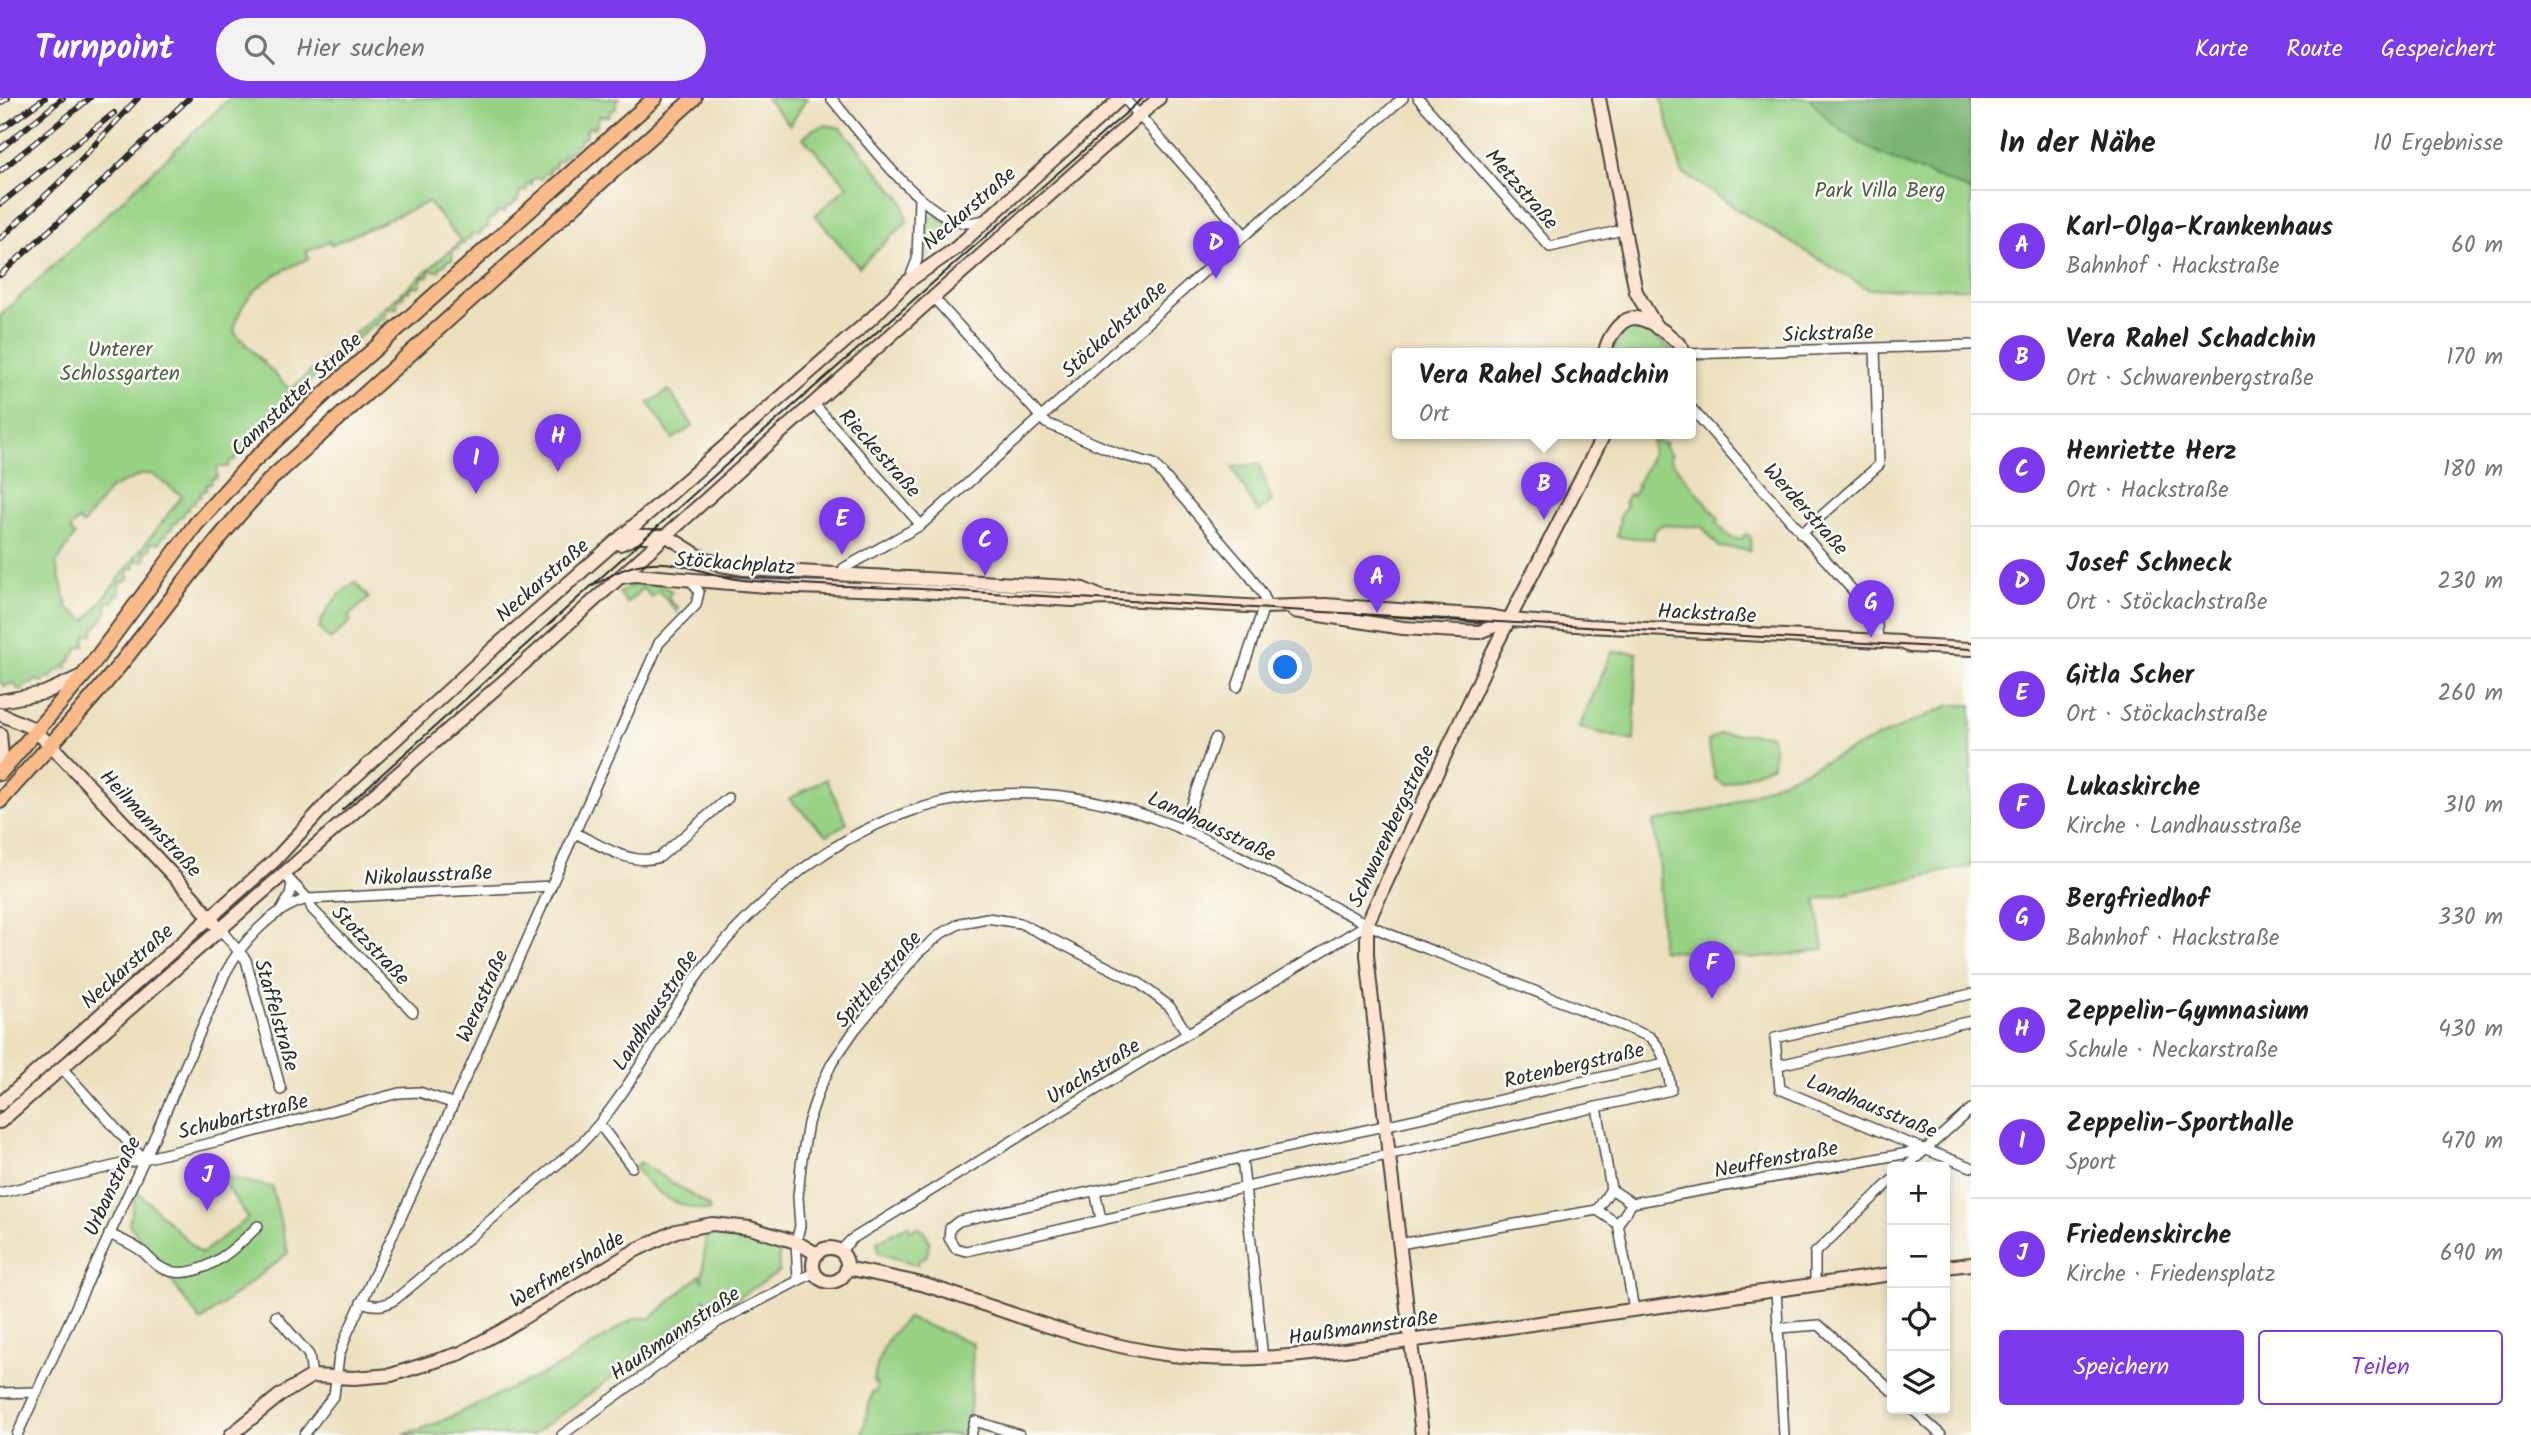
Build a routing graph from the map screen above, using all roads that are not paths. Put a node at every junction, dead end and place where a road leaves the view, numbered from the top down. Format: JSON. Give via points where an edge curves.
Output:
{"nodes":[{"id":1,"x":655,"y":98,"type":"edge"},
{"id":2,"x":694,"y":98,"type":"edge"},
{"id":3,"x":831,"y":98,"type":"edge"},
{"id":4,"x":1122,"y":98,"type":"edge"},
{"id":5,"x":1158,"y":98,"type":"edge"},
{"id":6,"x":1403,"y":98,"type":"edge"},
{"id":7,"x":1418,"y":98,"type":"edge"},
{"id":8,"x":1599,"y":98,"type":"edge"},
{"id":9,"x":1139,"y":114,"type":"junction"},
{"id":10,"x":919,"y":199,"type":"junction"},
{"id":11,"x":988,"y":219,"type":"junction"},
{"id":12,"x":1622,"y":230,"type":"junction"},
{"id":13,"x":1245,"y":235,"type":"junction"},
{"id":14,"x":907,"y":282,"type":"junction"},
{"id":15,"x":1637,"y":296,"type":"junction"},
{"id":16,"x":933,"y":297,"type":"junction"},
{"id":17,"x":1628,"y":319,"type":"junction"},
{"id":18,"x":1657,"y":328,"type":"junction"},
{"id":19,"x":1971,"y":345,"type":"edge"},
{"id":20,"x":1607,"y":348,"type":"edge"},
{"id":21,"x":1682,"y":348,"type":"edge"},
{"id":22,"x":1875,"y":349,"type":"junction"},
{"id":23,"x":1696,"y":354,"type":"edge"},
{"id":24,"x":813,"y":404,"type":"junction"},
{"id":25,"x":1696,"y":414,"type":"edge"},
{"id":26,"x":1041,"y":419,"type":"junction"},
{"id":27,"x":1601,"y":439,"type":"edge"},
{"id":28,"x":921,"y":526,"type":"junction"},
{"id":29,"x":1801,"y":534,"type":"junction"},
{"id":30,"x":667,"y":536,"type":"junction"},
{"id":31,"x":610,"y":548,"type":"junction"},
{"id":32,"x":841,"y":574,"type":"junction"},
{"id":33,"x":620,"y":577,"type":"junction"},
{"id":34,"x":691,"y":580,"type":"junction"},
{"id":35,"x":848,"y":589,"type":"junction"},
{"id":36,"x":1104,"y":598,"type":"junction"},
{"id":37,"x":1264,"y":605,"type":"junction"},
{"id":38,"x":1510,"y":620,"type":"junction"},
{"id":39,"x":1878,"y":641,"type":"junction"},
{"id":40,"x":1901,"y":642,"type":"junction"},
{"id":41,"x":1971,"y":642,"type":"edge"},
{"id":42,"x":1971,"y":649,"type":"edge"},
{"id":43,"x":84,"y":675,"type":"junction"},
{"id":44,"x":1237,"y":687,"type":"dead end"},
{"id":45,"x":0,"y":701,"type":"edge"},
{"id":46,"x":0,"y":714,"type":"edge"},
{"id":47,"x":36,"y":732,"type":"junction"},
{"id":48,"x":0,"y":734,"type":"edge"},
{"id":49,"x":1216,"y":739,"type":"dead end"},
{"id":50,"x":51,"y":745,"type":"junction"},
{"id":51,"x":0,"y":766,"type":"edge"},
{"id":52,"x":0,"y":773,"type":"edge"},
{"id":53,"x":728,"y":799,"type":"dead end"},
{"id":54,"x":330,"y":800,"type":"junction"},
{"id":55,"x":0,"y":801,"type":"edge"},
{"id":56,"x":346,"y":819,"type":"junction"},
{"id":57,"x":306,"y":825,"type":"junction"},
{"id":58,"x":1184,"y":830,"type":"junction"},
{"id":59,"x":575,"y":833,"type":"junction"},
{"id":60,"x":319,"y":843,"type":"junction"},
{"id":61,"x":288,"y":879,"type":"junction"},
{"id":62,"x":551,"y":886,"type":"junction"},
{"id":63,"x":308,"y":900,"type":"junction"},
{"id":64,"x":281,"y":910,"type":"junction"},
{"id":65,"x":209,"y":917,"type":"junction"},
{"id":66,"x":1367,"y":924,"type":"junction"},
{"id":67,"x":220,"y":929,"type":"junction"},
{"id":68,"x":238,"y":951,"type":"junction"},
{"id":69,"x":1971,"y":994,"type":"edge"},
{"id":70,"x":413,"y":1013,"type":"dead end"},
{"id":71,"x":1971,"y":1021,"type":"edge"},
{"id":72,"x":1187,"y":1033,"type":"junction"},
{"id":73,"x":1665,"y":1062,"type":"junction"},
{"id":74,"x":1779,"y":1065,"type":"junction"},
{"id":75,"x":61,"y":1067,"type":"junction"},
{"id":76,"x":281,"y":1090,"type":"dead end"},
{"id":77,"x":452,"y":1103,"type":"junction"},
{"id":78,"x":0,"y":1104,"type":"edge"},
{"id":79,"x":1597,"y":1107,"type":"junction"},
{"id":80,"x":1971,"y":1109,"type":"edge"},
{"id":81,"x":0,"y":1122,"type":"edge"},
{"id":82,"x":600,"y":1125,"type":"junction"},
{"id":83,"x":1386,"y":1126,"type":"junction"},
{"id":84,"x":1927,"y":1150,"type":"junction"},
{"id":85,"x":1389,"y":1154,"type":"junction"},
{"id":86,"x":1242,"y":1157,"type":"junction"},
{"id":87,"x":143,"y":1159,"type":"junction"},
{"id":88,"x":1912,"y":1162,"type":"edge"},
{"id":89,"x":632,"y":1167,"type":"dead end"},
{"id":90,"x":1971,"y":1167,"type":"edge"},
{"id":91,"x":1887,"y":1185,"type":"edge"},
{"id":92,"x":1246,"y":1186,"type":"junction"},
{"id":93,"x":1611,"y":1189,"type":"junction"},
{"id":94,"x":1095,"y":1191,"type":"junction"},
{"id":95,"x":0,"y":1193,"type":"edge"},
{"id":96,"x":1632,"y":1203,"type":"junction"},
{"id":97,"x":1597,"y":1210,"type":"junction"},
{"id":98,"x":1101,"y":1219,"type":"junction"},
{"id":99,"x":1618,"y":1224,"type":"junction"},
{"id":100,"x":258,"y":1226,"type":"dead end"},
{"id":101,"x":109,"y":1234,"type":"junction"},
{"id":102,"x":796,"y":1242,"type":"junction"},
{"id":103,"x":1399,"y":1244,"type":"junction"},
{"id":104,"x":840,"y":1251,"type":"junction"},
{"id":105,"x":817,"y":1254,"type":"junction"},
{"id":106,"x":1971,"y":1264,"type":"edge"},
{"id":107,"x":1950,"y":1266,"type":"edge"},
{"id":108,"x":847,"y":1268,"type":"junction"},
{"id":109,"x":815,"y":1272,"type":"junction"},
{"id":110,"x":1887,"y":1275,"type":"edge"},
{"id":111,"x":798,"y":1279,"type":"junction"},
{"id":112,"x":1815,"y":1284,"type":"junction"},
{"id":113,"x":1776,"y":1290,"type":"junction"},
{"id":114,"x":361,"y":1302,"type":"junction"},
{"id":115,"x":1634,"y":1309,"type":"junction"},
{"id":116,"x":276,"y":1316,"type":"dead end"},
{"id":117,"x":1779,"y":1328,"type":"junction"},
{"id":118,"x":1411,"y":1340,"type":"junction"},
{"id":119,"x":1263,"y":1359,"type":"junction"},
{"id":120,"x":312,"y":1376,"type":"junction"},
{"id":121,"x":337,"y":1377,"type":"junction"},
{"id":122,"x":1887,"y":1386,"type":"edge"},
{"id":123,"x":37,"y":1392,"type":"junction"},
{"id":124,"x":0,"y":1394,"type":"edge"},
{"id":125,"x":1918,"y":1414,"type":"edge"},
{"id":126,"x":18,"y":1435,"type":"edge"},
{"id":127,"x":231,"y":1435,"type":"edge"},
{"id":128,"x":304,"y":1435,"type":"edge"},
{"id":129,"x":562,"y":1435,"type":"edge"},
{"id":130,"x":971,"y":1435,"type":"edge"},
{"id":131,"x":1020,"y":1435,"type":"edge"},
{"id":132,"x":1422,"y":1435,"type":"edge"},
{"id":133,"x":1784,"y":1435,"type":"edge"},
{"id":134,"x":1941,"y":1435,"type":"edge"}],
"edges":[{"from":1,"to":43,"type":"main road","name":"Cannstatter Straße","via":[[251,463],[172,554]]},
{"from":2,"to":50,"type":"main road","via":[[279,471],[232,521],[109,679]]},
{"from":3,"to":10,"type":"street"},
{"from":4,"to":9,"type":"street"},
{"from":4,"to":11,"type":"street","name":"Neckarstraße"},
{"from":5,"to":9,"type":"street","name":"Neckarstraße"},
{"from":6,"to":13,"type":"street","name":"Stöckachstraße"},
{"from":7,"to":12,"type":"street","name":"Metzstraße","via":[[1550,247]]},
{"from":8,"to":12,"type":"street"},
{"from":9,"to":13,"type":"street"},
{"from":9,"to":16,"type":"street","name":"Neckarstraße"},
{"from":10,"to":11,"type":"street","via":[[951,219],[966,223]]},
{"from":10,"to":14,"type":"street","via":[[918,260]]},
{"from":11,"to":14,"type":"street","name":"Neckarstraße"},
{"from":12,"to":15,"type":"street"},
{"from":13,"to":26,"type":"street","name":"Stöckachstraße"},
{"from":14,"to":31,"type":"street","name":"Neckarstraße"},
{"from":15,"to":17,"type":"street"},
{"from":15,"to":18,"type":"street"},
{"from":16,"to":24,"type":"street","name":"Neckarstraße"},
{"from":16,"to":26,"type":"street"},
{"from":17,"to":18,"type":"street","via":[[1638,318]]},
{"from":17,"to":20,"type":"street"},
{"from":18,"to":21,"type":"street"},
{"from":19,"to":22,"type":"street","name":"Sickstraße"},
{"from":22,"to":23,"type":"street","name":"Sickstraße"},
{"from":22,"to":29,"type":"street","via":[[1879,465]]},
{"from":24,"to":28,"type":"street","name":"Rieckestraße"},
{"from":24,"to":30,"type":"street","name":"Neckarstraße"},
{"from":25,"to":29,"type":"street","name":"Werderstraße"},
{"from":26,"to":28,"type":"street","name":"Stöckachstraße"},
{"from":26,"to":37,"type":"street","via":[[1051,427],[1154,464],[1250,576],[1264,596]]},
{"from":27,"to":38,"type":"street","name":"Schwarenbergstraße"},
{"from":28,"to":32,"type":"street","name":"Stöckachstraße","via":[[844,568]]},
{"from":29,"to":39,"type":"street","name":"Werderstraße","via":[[1871,611]]},
{"from":30,"to":31,"type":"street","via":[[638,536]]},
{"from":30,"to":32,"type":"street","name":"Hackstraße","via":[[721,565]]},
{"from":30,"to":33,"type":"street","name":"Neckarstraße"},
{"from":31,"to":54,"type":"street","name":"Neckarstraße"},
{"from":32,"to":35,"type":"street"},
{"from":32,"to":36,"type":"street","name":"Hackstraße","via":[[1069,587]]},
{"from":33,"to":34,"type":"street","name":"Stöckachplatz"},
{"from":33,"to":56,"type":"street","name":"Neckarstraße"},
{"from":34,"to":35,"type":"street","name":"Stöckachplatz"},
{"from":34,"to":59,"type":"street","name":"Werastraße","via":[[699,592],[696,605],[662,639]]},
{"from":35,"to":36,"type":"street","name":"Hackstraße"},
{"from":36,"to":37,"type":"street","name":"Hackstraße"},
{"from":37,"to":38,"type":"street","name":"Hackstraße","via":[[1325,605]]},
{"from":37,"to":44,"type":"street"},
{"from":38,"to":39,"type":"street","name":"Hackstraße"},
{"from":38,"to":66,"type":"street","name":"Schwarenbergstraße"},
{"from":39,"to":40,"type":"street","name":"Hackstraße"},
{"from":40,"to":41,"type":"street","name":"Hackstraße"},
{"from":40,"to":42,"type":"street","name":"Hackstraße"},
{"from":43,"to":45,"type":"street","via":[[44,693]]},
{"from":43,"to":47,"type":"main road","name":"Cannstatter Straße"},
{"from":46,"to":47,"type":"street"},
{"from":47,"to":50,"type":"street","name":"Heilmannstraße"},
{"from":47,"to":52,"type":"main road","name":"Cannstatter Straße"},
{"from":48,"to":51,"type":"street"},
{"from":49,"to":58,"type":"street"},
{"from":50,"to":55,"type":"main road"},
{"from":50,"to":65,"type":"street","name":"Heilmannstraße"},
{"from":53,"to":59,"type":"street","via":[[652,859],[632,859]]},
{"from":54,"to":56,"type":"street","via":[[329,817]]},
{"from":54,"to":57,"type":"street","name":"Neckarstraße"},
{"from":56,"to":60,"type":"street","name":"Neckarstraße"},
{"from":57,"to":60,"type":"street","via":[[320,826]]},
{"from":57,"to":65,"type":"street","name":"Neckarstraße","via":[[275,860]]},
{"from":58,"to":66,"type":"street","name":"Landhausstraße"},
{"from":58,"to":82,"type":"street","name":"Landhausstraße","via":[[1096,801],[1003,792],[925,806],[856,833],[785,884],[714,955]]},
{"from":59,"to":62,"type":"street","name":"Werastraße"},
{"from":60,"to":61,"type":"street","name":"Neckarstraße"},
{"from":61,"to":63,"type":"street"},
{"from":61,"to":64,"type":"street","name":"Neckarstraße","via":[[290,895]]},
{"from":61,"to":67,"type":"street","name":"Neckarstraße"},
{"from":62,"to":63,"type":"street","name":"Nikolausstraße"},
{"from":62,"to":77,"type":"street","name":"Werastraße"},
{"from":63,"to":64,"type":"street","name":"Neckarstraße"},
{"from":63,"to":70,"type":"street","name":"Stotzstraße"},
{"from":64,"to":68,"type":"street","name":"Neckarstraße"},
{"from":65,"to":67,"type":"street","name":"Heilmannstraße"},
{"from":65,"to":78,"type":"street","name":"Neckarstraße"},
{"from":66,"to":72,"type":"street","name":"Urachstraße"},
{"from":66,"to":73,"type":"street","name":"Landhausstraße","via":[[1650,1037]]},
{"from":66,"to":83,"type":"street","name":"Schwarenbergstraße"},
{"from":67,"to":68,"type":"street"},
{"from":67,"to":75,"type":"street","name":"Neckarstraße"},
{"from":68,"to":76,"type":"street","name":"Staffelstraße","via":[[251,974]]},
{"from":68,"to":87,"type":"street","name":"Urbanstraße"},
{"from":69,"to":74,"type":"street","via":[[1775,1038]]},
{"from":71,"to":74,"type":"street"},
{"from":72,"to":102,"type":"street","name":"Spittlerstraße","via":[[1170,1007],[1147,988],[1034,928],[995,917],[952,927],[918,953],[854,1031],[826,1075],[805,1137]]},
{"from":72,"to":104,"type":"street","name":"Urachstraße","via":[[852,1239]]},
{"from":73,"to":79,"type":"street","name":"Rotenbergstraße","via":[[1671,1090]]},
{"from":73,"to":83,"type":"street","name":"Rotenbergstraße"},
{"from":74,"to":84,"type":"street","name":"Landhausstraße","via":[[1780,1089]]},
{"from":75,"to":81,"type":"street","name":"Neckarstraße"},
{"from":75,"to":87,"type":"street"},
{"from":77,"to":87,"type":"street","name":"Schubartstraße","via":[[419,1092],[399,1093]]},
{"from":77,"to":114,"type":"street","name":"Werastraße"},
{"from":79,"to":85,"type":"street","name":"Rotenbergstraße"},
{"from":79,"to":93,"type":"street"},
{"from":80,"to":84,"type":"street"},
{"from":82,"to":89,"type":"street"},
{"from":82,"to":114,"type":"street","name":"Landhausstraße","via":[[397,1298],[374,1307]]},
{"from":83,"to":85,"type":"street","name":"Schwarenbergstraße"},
{"from":83,"to":86,"type":"street","name":"Rotenbergstraße"},
{"from":84,"to":88,"type":"street"},
{"from":84,"to":90,"type":"street","name":"Landhausstraße"},
{"from":84,"to":96,"type":"street","name":"Neuffenstraße"},
{"from":85,"to":92,"type":"street","name":"Rotenbergstraße"},
{"from":85,"to":103,"type":"street","name":"Schwarenbergstraße"},
{"from":86,"to":92,"type":"street"},
{"from":86,"to":94,"type":"street","name":"Rotenbergstraße"},
{"from":87,"to":95,"type":"street","name":"Schubartstraße"},
{"from":87,"to":101,"type":"street","name":"Urbanstraße"},
{"from":91,"to":112,"type":"street","via":[[1815,1253]]},
{"from":92,"to":98,"type":"street","name":"Rotenbergstraße"},
{"from":92,"to":119,"type":"street"},
{"from":93,"to":96,"type":"street"},
{"from":93,"to":97,"type":"street"},
{"from":94,"to":98,"type":"street"},
{"from":94,"to":98,"type":"street","name":"Rotenbergstraße","via":[[959,1222],[950,1228],[949,1238],[955,1248],[966,1251]]},
{"from":96,"to":99,"type":"street"},
{"from":97,"to":99,"type":"street"},
{"from":97,"to":103,"type":"street"},
{"from":99,"to":115,"type":"street"},
{"from":100,"to":101,"type":"street","via":[[235,1249],[207,1266],[182,1272],[163,1269]]},
{"from":101,"to":123,"type":"street","name":"Urbanstraße"},
{"from":102,"to":105,"type":"street","name":"Werfmershalde"},
{"from":102,"to":111,"type":"street","name":"Spittlerstraße"},
{"from":102,"to":121,"type":"street","name":"Werfmershalde","via":[[732,1225],[676,1231],[461,1353],[391,1375]]},
{"from":103,"to":118,"type":"street","name":"Schwarenbergstraße"},
{"from":104,"to":105,"type":"street","via":[[828,1248]]},
{"from":104,"to":108,"type":"street"},
{"from":105,"to":109,"type":"street"},
{"from":106,"to":107,"type":"street"},
{"from":108,"to":109,"type":"street","via":[[841,1278],[829,1282]]},
{"from":108,"to":119,"type":"street","name":"Haußmannstraße","via":[[927,1286],[1116,1345],[1203,1359]]},
{"from":109,"to":111,"type":"street","name":"Haußmannstraße"},
{"from":110,"to":112,"type":"street","name":"Haußmannstraße"},
{"from":111,"to":129,"type":"street","name":"Haußmannstraße","via":[[718,1322]]},
{"from":112,"to":113,"type":"street","name":"Haußmannstraße"},
{"from":113,"to":115,"type":"street","name":"Haußmannstraße"},
{"from":113,"to":117,"type":"street"},
{"from":114,"to":121,"type":"street","name":"Werastraße","via":[[338,1356]]},
{"from":115,"to":118,"type":"street","name":"Haußmannstraße"},
{"from":116,"to":120,"type":"street","via":[[309,1355]]},
{"from":117,"to":122,"type":"street","via":[[1819,1325]]},
{"from":117,"to":133,"type":"street"},
{"from":118,"to":119,"type":"street","name":"Haußmannstraße"},
{"from":118,"to":132,"type":"street","name":"Schwarenbergstraße"},
{"from":120,"to":121,"type":"street"},
{"from":120,"to":127,"type":"street"},
{"from":121,"to":128,"type":"street","name":"Werastraße","via":[[334,1395]]},
{"from":123,"to":124,"type":"street"},
{"from":123,"to":126,"type":"street","name":"Urbanstraße"},
{"from":125,"to":134,"type":"street"},
{"from":130,"to":131,"type":"street","via":[[975,1421]]}]}
